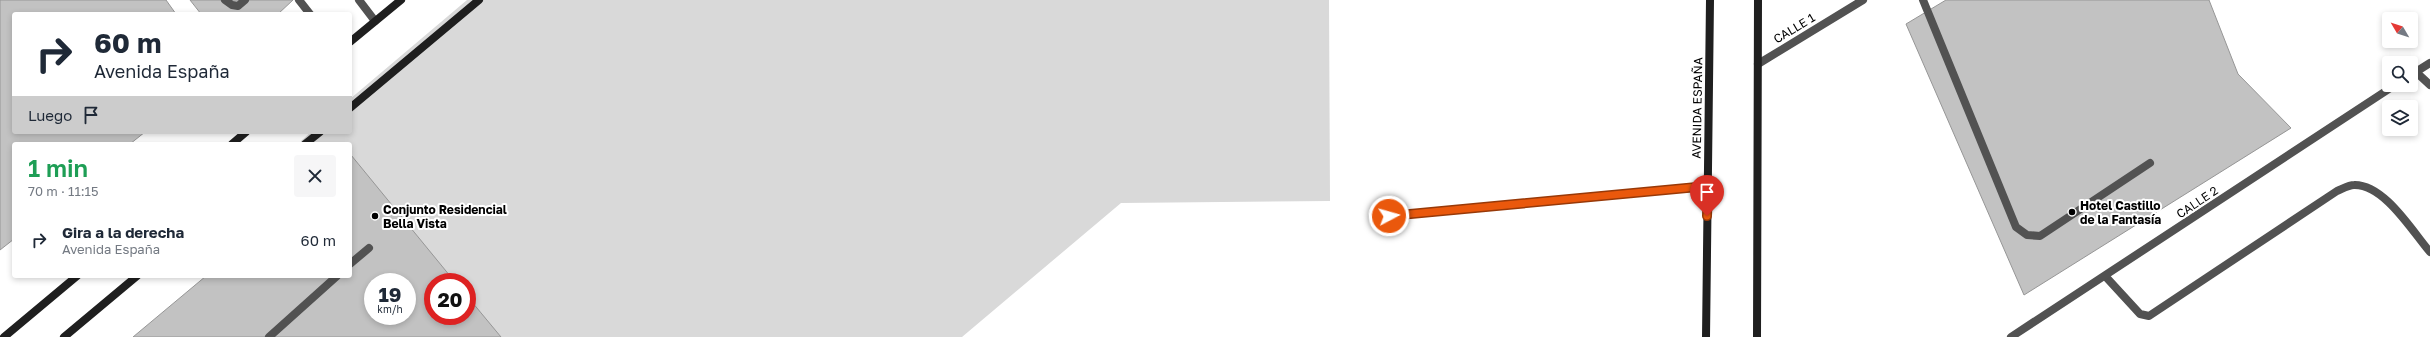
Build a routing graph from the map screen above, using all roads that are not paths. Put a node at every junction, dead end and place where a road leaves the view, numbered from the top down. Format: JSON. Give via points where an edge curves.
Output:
{"nodes":[{"id":1,"x":225,"y":0,"type":"edge"},
{"id":2,"x":245,"y":0,"type":"edge"},
{"id":3,"x":299,"y":0,"type":"edge"},
{"id":4,"x":359,"y":0,"type":"edge"},
{"id":5,"x":401,"y":0,"type":"edge"},
{"id":6,"x":479,"y":0,"type":"edge"},
{"id":7,"x":1710,"y":0,"type":"edge"},
{"id":8,"x":1758,"y":0,"type":"edge"},
{"id":9,"x":1863,"y":0,"type":"edge"},
{"id":10,"x":1924,"y":0,"type":"edge"},
{"id":11,"x":308,"y":12,"type":"edge"},
{"id":12,"x":375,"y":21,"type":"junction"},
{"id":13,"x":352,"y":40,"type":"edge"},
{"id":14,"x":2430,"y":63,"type":"edge"},
{"id":15,"x":1758,"y":64,"type":"junction"},
{"id":16,"x":2418,"y":70,"type":"edge"},
{"id":17,"x":2418,"y":76,"type":"edge"},
{"id":18,"x":2430,"y":85,"type":"edge"},
{"id":19,"x":2384,"y":92,"type":"edge"},
{"id":20,"x":352,"y":106,"type":"edge"},
{"id":21,"x":244,"y":134,"type":"edge"},
{"id":22,"x":318,"y":134,"type":"edge"},
{"id":23,"x":234,"y":142,"type":"edge"},
{"id":24,"x":308,"y":142,"type":"edge"},
{"id":25,"x":2150,"y":162,"type":"dead end"},
{"id":26,"x":1708,"y":186,"type":"junction"},
{"id":27,"x":1389,"y":216,"type":"dead end"},
{"id":28,"x":369,"y":248,"type":"dead end"},
{"id":29,"x":2430,"y":252,"type":"edge"},
{"id":30,"x":352,"y":262,"type":"edge"},
{"id":31,"x":2106,"y":277,"type":"junction"},
{"id":32,"x":75,"y":278,"type":"edge"},
{"id":33,"x":135,"y":278,"type":"edge"},
{"id":34,"x":335,"y":278,"type":"edge"},
{"id":35,"x":4,"y":337,"type":"edge"},
{"id":36,"x":64,"y":337,"type":"edge"},
{"id":37,"x":268,"y":337,"type":"edge"},
{"id":38,"x":1706,"y":337,"type":"edge"},
{"id":39,"x":1757,"y":337,"type":"edge"},
{"id":40,"x":2011,"y":337,"type":"edge"}],
"edges":[{"from":1,"to":2,"type":"street","via":[[238,6]]},
{"from":3,"to":11,"type":"street"},
{"from":4,"to":12,"type":"street"},
{"from":5,"to":12,"type":"main road"},
{"from":6,"to":20,"type":"main road"},
{"from":7,"to":26,"type":"main road","name":"AVENIDA ESPAÑA"},
{"from":8,"to":15,"type":"main road"},
{"from":9,"to":15,"type":"street","name":"CALLE 1"},
{"from":10,"to":25,"type":"street","via":[[2016,227],[2027,235],[2040,236]]},
{"from":12,"to":13,"type":"main road"},
{"from":14,"to":16,"type":"street"},
{"from":15,"to":39,"type":"main road"},
{"from":17,"to":18,"type":"street"},
{"from":19,"to":31,"type":"street","name":"CALLE 2"},
{"from":21,"to":23,"type":"main road"},
{"from":22,"to":24,"type":"main road"},
{"from":26,"to":27,"type":"street"},
{"from":26,"to":38,"type":"main road","name":"AVENIDA ESPAÑA"},
{"from":28,"to":30,"type":"street"},
{"from":29,"to":31,"type":"street","via":[[2382,195],[2368,186],[2353,185],[2337,191],[2149,316],[2140,314]]},
{"from":31,"to":40,"type":"street","name":"CALLE 2"},
{"from":32,"to":35,"type":"main road"},
{"from":33,"to":36,"type":"main road"},
{"from":34,"to":37,"type":"street"}]}
